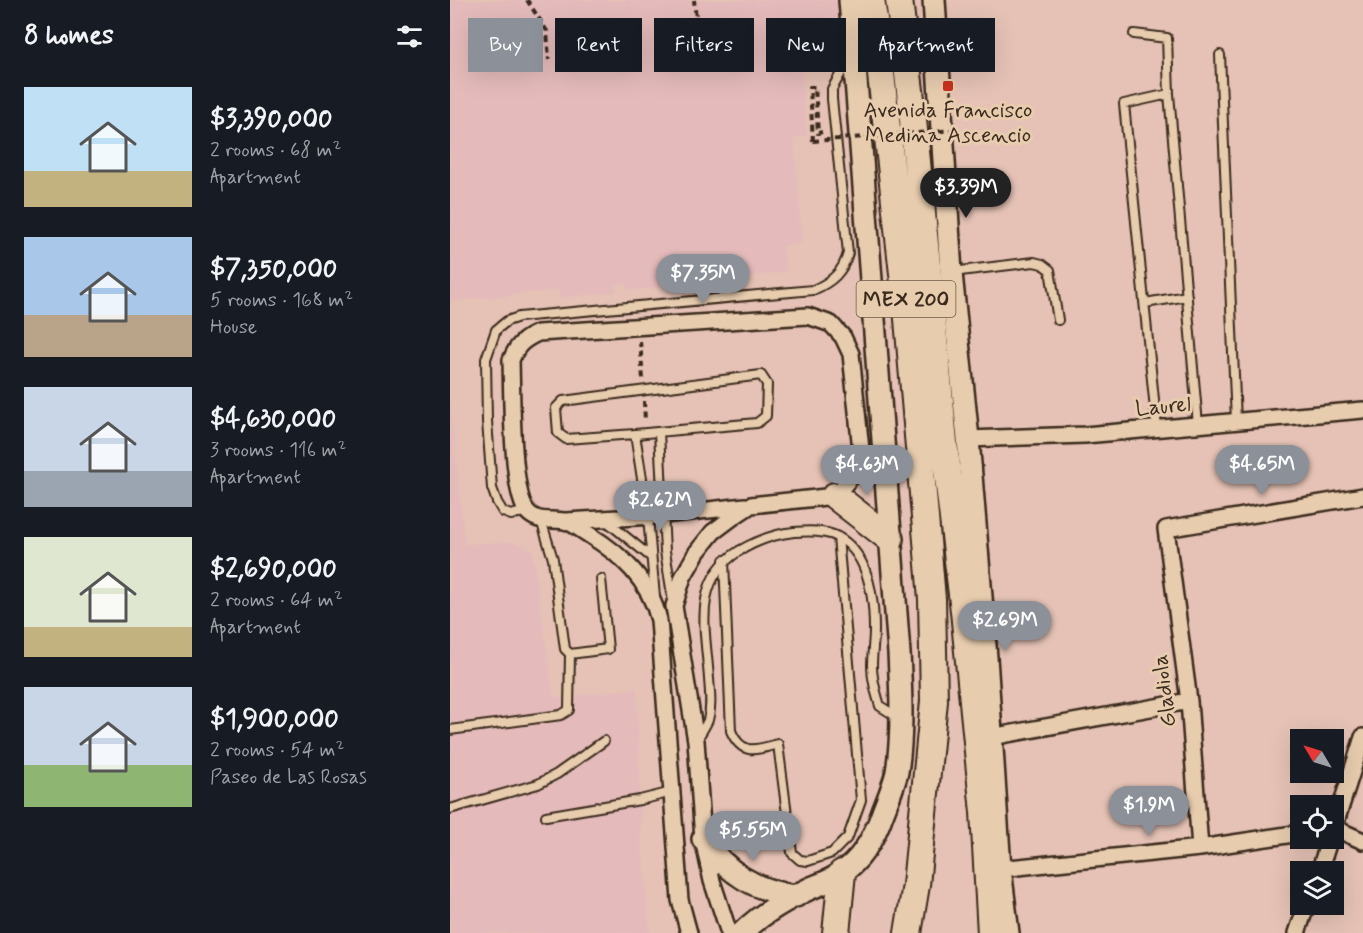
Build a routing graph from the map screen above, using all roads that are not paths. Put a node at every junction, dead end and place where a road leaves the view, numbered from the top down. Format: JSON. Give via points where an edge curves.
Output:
{"nodes":[{"id":1,"x":850,"y":0,"type":"edge"},
{"id":2,"x":871,"y":0,"type":"edge"},
{"id":3,"x":899,"y":0,"type":"edge"},
{"id":4,"x":934,"y":0,"type":"edge"},
{"id":5,"x":1134,"y":34,"type":"dead end"},
{"id":6,"x":854,"y":51,"type":"junction"},
{"id":7,"x":1220,"y":55,"type":"dead end"},
{"id":8,"x":1169,"y":94,"type":"junction"},
{"id":9,"x":951,"y":273,"type":"junction"},
{"id":10,"x":1187,"y":296,"type":"junction"},
{"id":11,"x":1144,"y":303,"type":"junction"},
{"id":12,"x":1058,"y":320,"type":"dead end"},
{"id":13,"x":1363,"y":410,"type":"edge"},
{"id":14,"x":1236,"y":421,"type":"junction"},
{"id":15,"x":1198,"y":425,"type":"junction"},
{"id":16,"x":1157,"y":429,"type":"junction"},
{"id":17,"x":658,"y":432,"type":"junction"},
{"id":18,"x":635,"y":434,"type":"junction"},
{"id":19,"x":968,"y":440,"type":"junction"},
{"id":20,"x":835,"y":496,"type":"junction"},
{"id":21,"x":1363,"y":496,"type":"edge"},
{"id":22,"x":751,"y":505,"type":"junction"},
{"id":23,"x":527,"y":511,"type":"junction"},
{"id":24,"x":655,"y":516,"type":"junction"},
{"id":25,"x":604,"y":519,"type":"junction"},
{"id":26,"x":541,"y":520,"type":"junction"},
{"id":27,"x":566,"y":521,"type":"junction"},
{"id":28,"x":838,"y":537,"type":"junction"},
{"id":29,"x":891,"y":539,"type":"junction"},
{"id":30,"x":651,"y":557,"type":"junction"},
{"id":31,"x":724,"y":560,"type":"junction"},
{"id":32,"x":601,"y":579,"type":"dead end"},
{"id":33,"x":674,"y":606,"type":"junction"},
{"id":34,"x":656,"y":608,"type":"junction"},
{"id":35,"x":570,"y":654,"type":"junction"},
{"id":36,"x":1189,"y":700,"type":"junction"},
{"id":37,"x":902,"y":719,"type":"junction"},
{"id":38,"x":450,"y":730,"type":"edge"},
{"id":39,"x":992,"y":736,"type":"junction"},
{"id":40,"x":1363,"y":737,"type":"edge"},
{"id":41,"x":604,"y":741,"type":"dead end"},
{"id":42,"x":696,"y":741,"type":"junction"},
{"id":43,"x":1360,"y":753,"type":"edge"},
{"id":44,"x":672,"y":792,"type":"junction"},
{"id":45,"x":1344,"y":799,"type":"edge"},
{"id":46,"x":450,"y":809,"type":"edge"},
{"id":47,"x":984,"y":812,"type":"junction"},
{"id":48,"x":546,"y":816,"type":"dead end"},
{"id":49,"x":1344,"y":832,"type":"edge"},
{"id":50,"x":1290,"y":834,"type":"edge"},
{"id":51,"x":703,"y":839,"type":"junction"},
{"id":52,"x":1363,"y":841,"type":"edge"},
{"id":53,"x":1200,"y":848,"type":"junction"},
{"id":54,"x":1000,"y":868,"type":"junction"},
{"id":55,"x":842,"y":873,"type":"junction"},
{"id":56,"x":796,"y":896,"type":"junction"},
{"id":57,"x":1303,"y":915,"type":"edge"},
{"id":58,"x":689,"y":933,"type":"edge"},
{"id":59,"x":729,"y":933,"type":"edge"},
{"id":60,"x":742,"y":933,"type":"edge"},
{"id":61,"x":836,"y":933,"type":"edge"},
{"id":62,"x":908,"y":933,"type":"edge"},
{"id":63,"x":975,"y":933,"type":"edge"},
{"id":64,"x":991,"y":933,"type":"edge"},
{"id":65,"x":1008,"y":933,"type":"edge"},
{"id":66,"x":1297,"y":933,"type":"edge"}],
"edges":[{"from":1,"to":6,"type":"main road"},
{"from":2,"to":62,"type":"highway","number":"MEX 200","via":[[908,319],[932,599],[934,701]]},
{"from":3,"to":47,"type":"highway","number":"MEX 200"},
{"from":4,"to":9,"type":"main road"},
{"from":5,"to":8,"type":"lane","via":[[1167,38]]},
{"from":6,"to":23,"type":"lane","via":[[832,89],[848,253],[837,276],[813,290],[519,317],[496,330],[486,359],[492,488],[503,512],[511,515]]},
{"from":6,"to":29,"type":"main road"},
{"from":7,"to":14,"type":"lane"},
{"from":8,"to":10,"type":"lane"},
{"from":8,"to":11,"type":"lane","via":[[1125,104]]},
{"from":9,"to":12,"type":"lane","via":[[1042,264],[1050,270]]},
{"from":9,"to":19,"type":"main road"},
{"from":10,"to":11,"type":"lane"},
{"from":10,"to":15,"type":"lane"},
{"from":11,"to":16,"type":"lane"},
{"from":13,"to":14,"type":"street","name":"Laurel"},
{"from":14,"to":15,"type":"street","name":"Laurel"},
{"from":15,"to":16,"type":"street","name":"Laurel"},
{"from":16,"to":19,"type":"street","name":"Laurel"},
{"from":17,"to":18,"type":"lane"},
{"from":17,"to":18,"type":"lane","via":[[757,423],[766,416],[767,384],[761,375],[563,401],[556,408],[558,433],[566,439]]},
{"from":17,"to":24,"type":"lane"},
{"from":18,"to":24,"type":"lane"},
{"from":19,"to":39,"type":"main road"},
{"from":20,"to":22,"type":"street"},
{"from":20,"to":23,"type":"street","via":[[857,470],[861,450],[851,354],[831,324],[816,317],[791,315],[538,333],[526,338],[516,347],[511,360],[514,455]]},
{"from":20,"to":29,"type":"highway"},
{"from":21,"to":36,"type":"street","name":"Gladiola","via":[[1166,529]]},
{"from":22,"to":24,"type":"street"},
{"from":22,"to":33,"type":"street","via":[[703,542],[683,577]]},
{"from":23,"to":26,"type":"street"},
{"from":24,"to":25,"type":"street"},
{"from":24,"to":30,"type":"lane"},
{"from":24,"to":33,"type":"lane"},
{"from":25,"to":27,"type":"street"},
{"from":25,"to":30,"type":"lane"},
{"from":26,"to":27,"type":"street"},
{"from":26,"to":35,"type":"lane","via":[[553,559],[565,649]]},
{"from":27,"to":34,"type":"street","via":[[628,565],[645,584]]},
{"from":28,"to":31,"type":"lane","via":[[812,530],[781,533],[754,542]]},
{"from":28,"to":31,"type":"lane","via":[[861,800],[848,837],[832,853],[808,861],[792,853],[778,744],[743,748],[731,731]]},
{"from":28,"to":37,"type":"lane","via":[[856,553],[871,586],[872,667],[880,706]]},
{"from":29,"to":37,"type":"main road"},
{"from":30,"to":34,"type":"lane"},
{"from":31,"to":42,"type":"lane","via":[[708,589],[705,606],[711,699],[707,722]]},
{"from":32,"to":35,"type":"lane","via":[[608,649]]},
{"from":33,"to":42,"type":"street"},
{"from":34,"to":44,"type":"street"},
{"from":35,"to":38,"type":"lane","via":[[569,711]]},
{"from":36,"to":39,"type":"street"},
{"from":36,"to":53,"type":"street","name":"Gladiola"},
{"from":37,"to":55,"type":"main road","via":[[896,774],[879,823],[858,858]]},
{"from":39,"to":54,"type":"main road"},
{"from":40,"to":43,"type":"street"},
{"from":41,"to":46,"type":"lane","via":[[538,784]]},
{"from":42,"to":51,"type":"street"},
{"from":43,"to":45,"type":"street"},
{"from":44,"to":48,"type":"lane"},
{"from":44,"to":58,"type":"street","via":[[680,900]]},
{"from":47,"to":63,"type":"highway"},
{"from":47,"to":64,"type":"highway","number":"MEX 200"},
{"from":49,"to":52,"type":"street"},
{"from":50,"to":53,"type":"street"},
{"from":51,"to":56,"type":"main road","via":[[739,877],[762,889]]},
{"from":51,"to":59,"type":"street"},
{"from":53,"to":54,"type":"street"},
{"from":54,"to":65,"type":"main road"},
{"from":55,"to":56,"type":"main road"},
{"from":55,"to":61,"type":"highway"},
{"from":56,"to":60,"type":"main road","via":[[751,923]]},
{"from":57,"to":66,"type":"street"}]}
